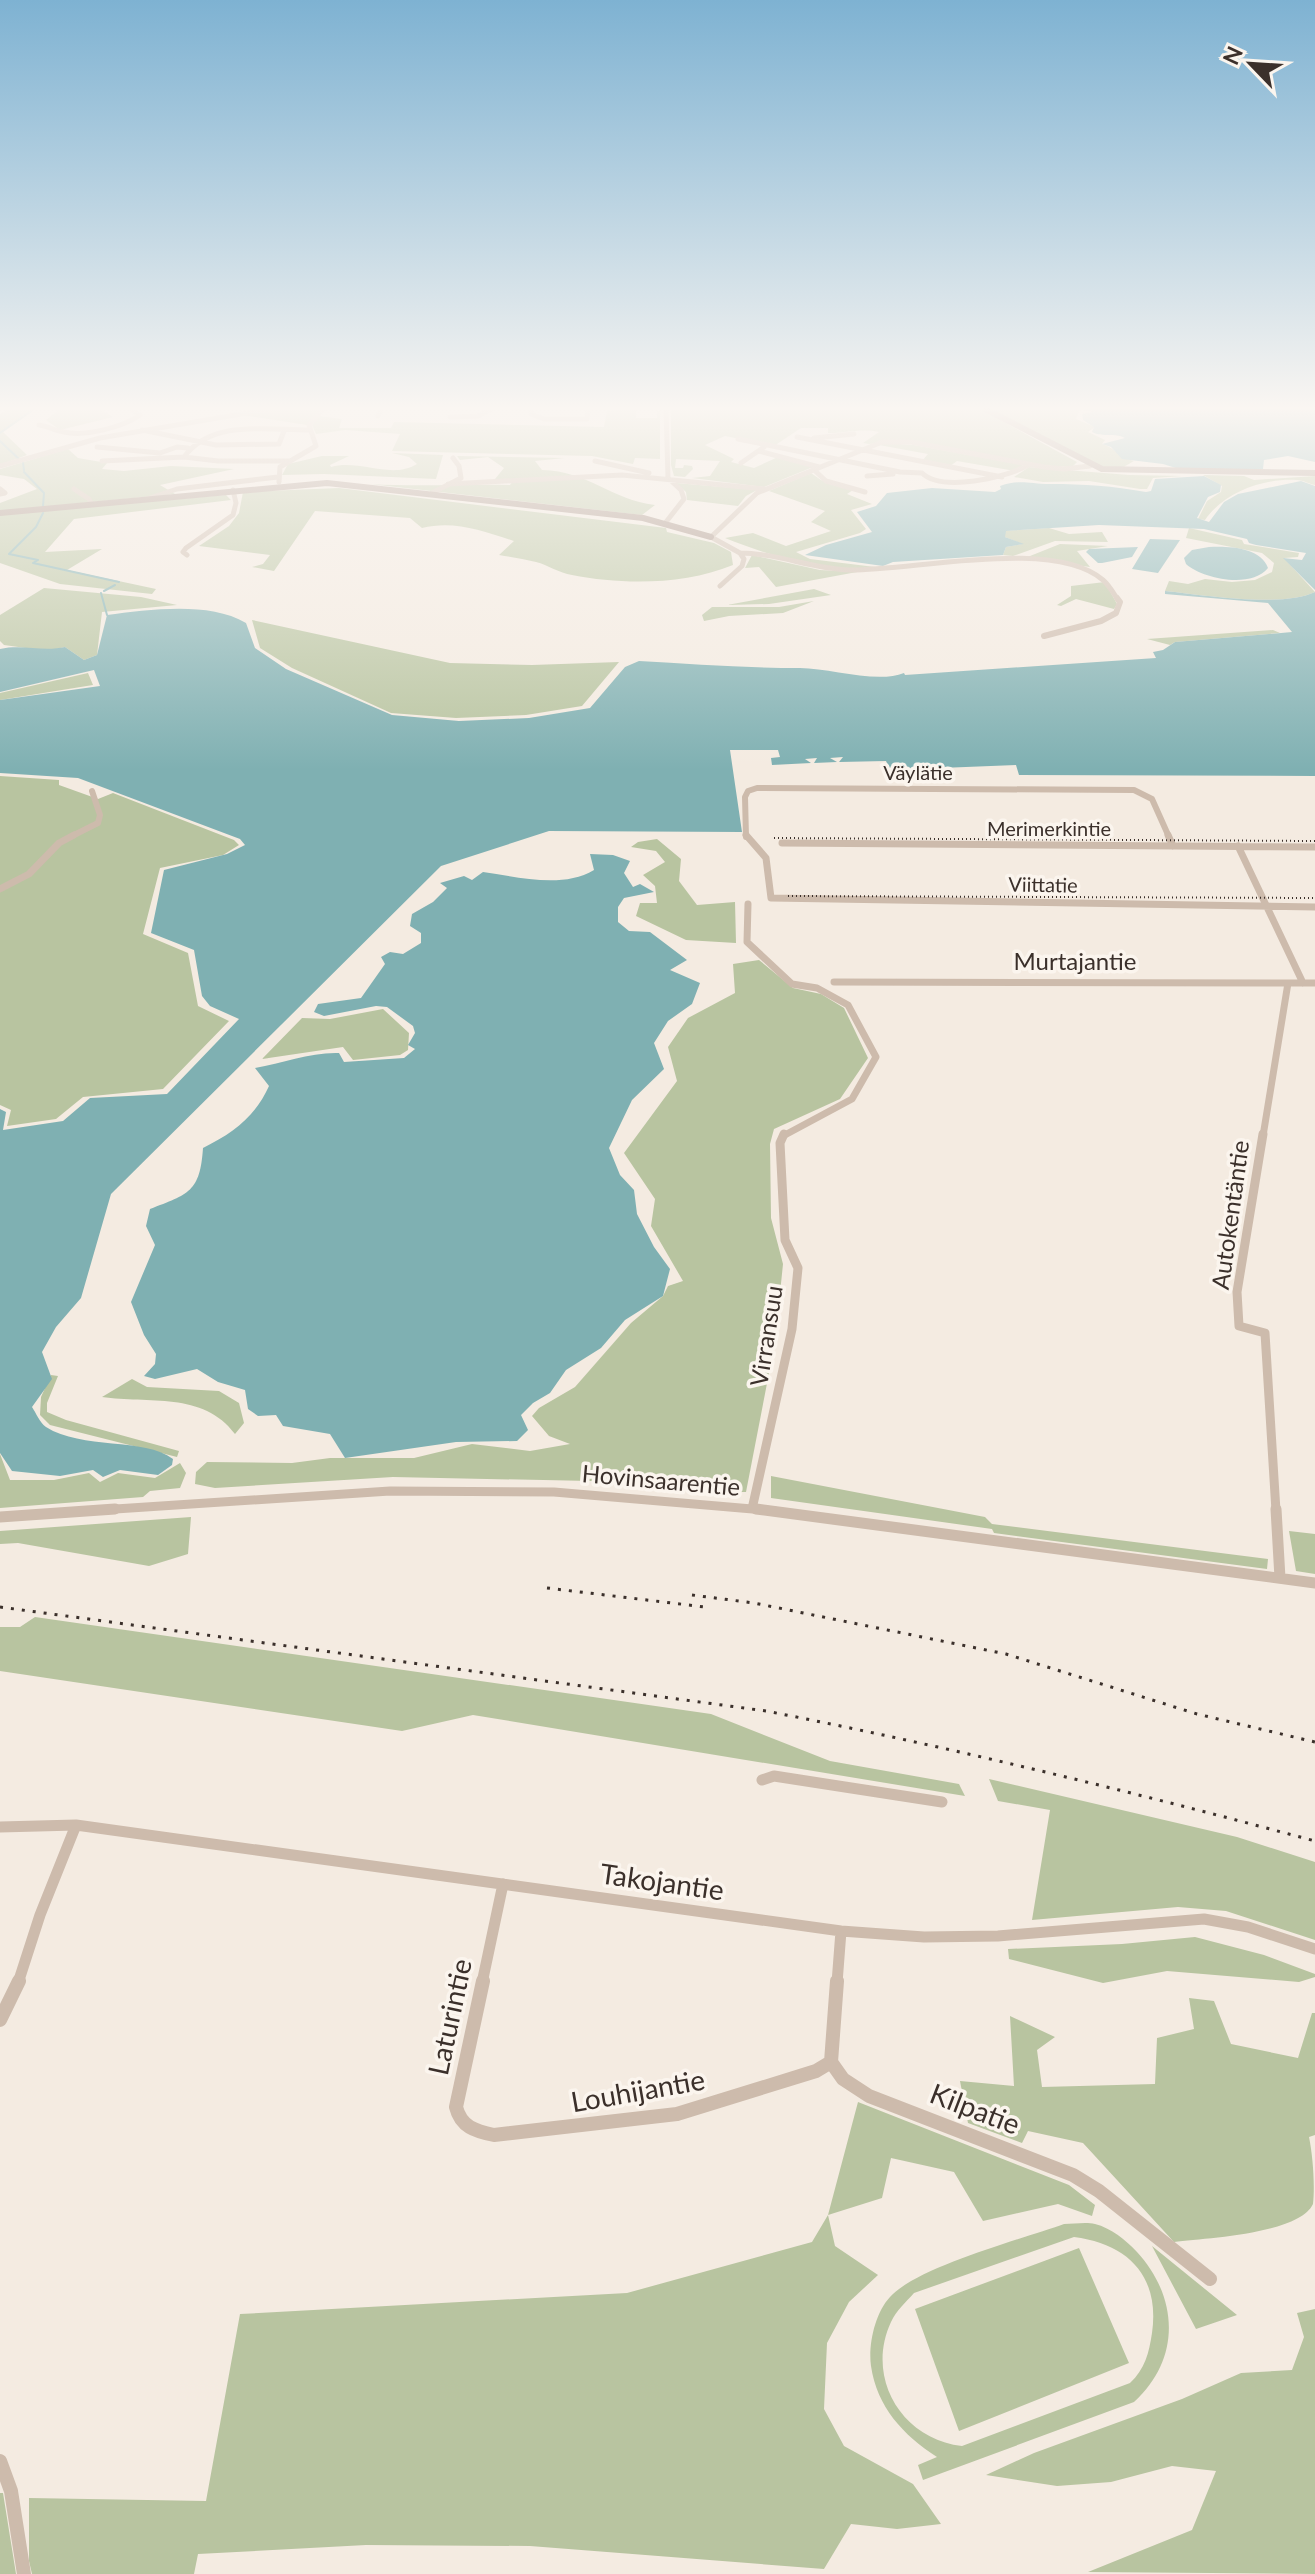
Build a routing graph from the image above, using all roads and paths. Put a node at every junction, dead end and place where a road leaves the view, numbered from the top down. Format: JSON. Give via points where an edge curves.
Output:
{"nodes":[{"id":1,"x":213,"y":529,"type":"edge"},
{"id":2,"x":687,"y":529,"type":"edge"},
{"id":3,"x":719,"y":529,"type":"edge"},
{"id":4,"x":711,"y":537,"type":"junction"},
{"id":5,"x":740,"y":553,"type":"junction"},
{"id":6,"x":187,"y":555,"type":"dead end"},
{"id":7,"x":720,"y":586,"type":"dead end"},
{"id":8,"x":1044,"y":636,"type":"dead end"},
{"id":9,"x":92,"y":791,"type":"dead end"},
{"id":10,"x":782,"y":843,"type":"dead end"},
{"id":11,"x":1173,"y":846,"type":"junction"},
{"id":12,"x":1238,"y":846,"type":"junction"},
{"id":13,"x":1315,"y":847,"type":"edge"},
{"id":14,"x":0,"y":889,"type":"edge"},
{"id":15,"x":771,"y":898,"type":"joint"},
{"id":16,"x":748,"y":904,"type":"dead end"},
{"id":17,"x":1267,"y":906,"type":"junction"},
{"id":18,"x":1315,"y":907,"type":"edge"},
{"id":19,"x":834,"y":982,"type":"dead end"},
{"id":20,"x":1288,"y":983,"type":"junction"},
{"id":21,"x":1303,"y":983,"type":"junction"},
{"id":22,"x":1315,"y":983,"type":"edge"},
{"id":23,"x":752,"y":1509,"type":"junction"},
{"id":24,"x":0,"y":1517,"type":"edge"},
{"id":25,"x":1280,"y":1578,"type":"junction"},
{"id":26,"x":1315,"y":1583,"type":"edge"},
{"id":27,"x":762,"y":1780,"type":"dead end"},
{"id":28,"x":942,"y":1802,"type":"dead end"},
{"id":29,"x":76,"y":1825,"type":"junction"},
{"id":30,"x":0,"y":1827,"type":"edge"},
{"id":31,"x":503,"y":1884,"type":"junction"},
{"id":32,"x":841,"y":1931,"type":"junction"},
{"id":33,"x":1315,"y":1949,"type":"edge"},
{"id":34,"x":0,"y":2020,"type":"edge"},
{"id":35,"x":831,"y":2062,"type":"junction"},
{"id":36,"x":494,"y":2135,"type":"joint"},
{"id":37,"x":1210,"y":2279,"type":"dead end"},
{"id":38,"x":2,"y":2465,"type":"edge"},
{"id":39,"x":24,"y":2574,"type":"edge"}],
"edges":[{"from":1,"to":6,"type":"street","via":[[186,548]]},
{"from":2,"to":4,"type":"street"},
{"from":3,"to":4,"type":"street"},
{"from":4,"to":5,"type":"street"},
{"from":5,"to":7,"type":"street","via":[[742,566]]},
{"from":5,"to":8,"type":"street","via":[[852,571],[1014,559],[1078,568],[1114,588],[1120,602],[1116,613]]},
{"from":9,"to":14,"type":"street","via":[[98,823],[59,843],[29,874]]},
{"from":10,"to":11,"type":"street","name":"Merimerkintie"},
{"from":11,"to":12,"type":"street","name":"Merimerkintie"},
{"from":11,"to":15,"type":"street","name":"Väylätie","via":[[1152,799],[1134,790],[757,788],[745,797],[746,837],[766,858]]},
{"from":12,"to":13,"type":"street","name":"Merimerkintie"},
{"from":12,"to":17,"type":"street"},
{"from":15,"to":17,"type":"street","name":"Viittatie"},
{"from":16,"to":23,"type":"street","name":"Virransuu","via":[[747,942],[792,984],[832,993],[848,1005],[876,1057],[852,1099],[784,1133],[780,1143],[785,1240],[798,1268],[792,1329]]},
{"from":17,"to":18,"type":"street","name":"Viittatie"},
{"from":17,"to":21,"type":"street"},
{"from":19,"to":20,"type":"street","name":"Murtajantie"},
{"from":20,"to":21,"type":"street","name":"Murtajantie"},
{"from":20,"to":25,"type":"street","name":"Autokentäntie","via":[[1237,1292],[1239,1326],[1265,1333]]},
{"from":21,"to":22,"type":"street","name":"Murtajantie"},
{"from":23,"to":24,"type":"street","name":"Hovinsaarentie","via":[[593,1494],[460,1490]]},
{"from":23,"to":25,"type":"street","name":"Hovinsaarentie"},
{"from":25,"to":26,"type":"street","name":"Hovinsaarentie"},
{"from":27,"to":28,"type":"street","via":[[774,1776]]},
{"from":29,"to":30,"type":"street","name":"Takojantie"},
{"from":29,"to":31,"type":"street","name":"Takojantie"},
{"from":29,"to":34,"type":"street"},
{"from":31,"to":32,"type":"street","name":"Takojantie"},
{"from":31,"to":36,"type":"street","name":"Laturintie","via":[[456,2107],[470,2130]]},
{"from":32,"to":33,"type":"street","name":"Takojantie","via":[[998,1936],[1204,1919]]},
{"from":32,"to":35,"type":"street"},
{"from":35,"to":36,"type":"street","name":"Louhijantie","via":[[677,2114]]},
{"from":35,"to":37,"type":"street","name":"Kilpatie","via":[[843,2079],[869,2096],[1073,2175]]},
{"from":38,"to":39,"type":"street"}]}
